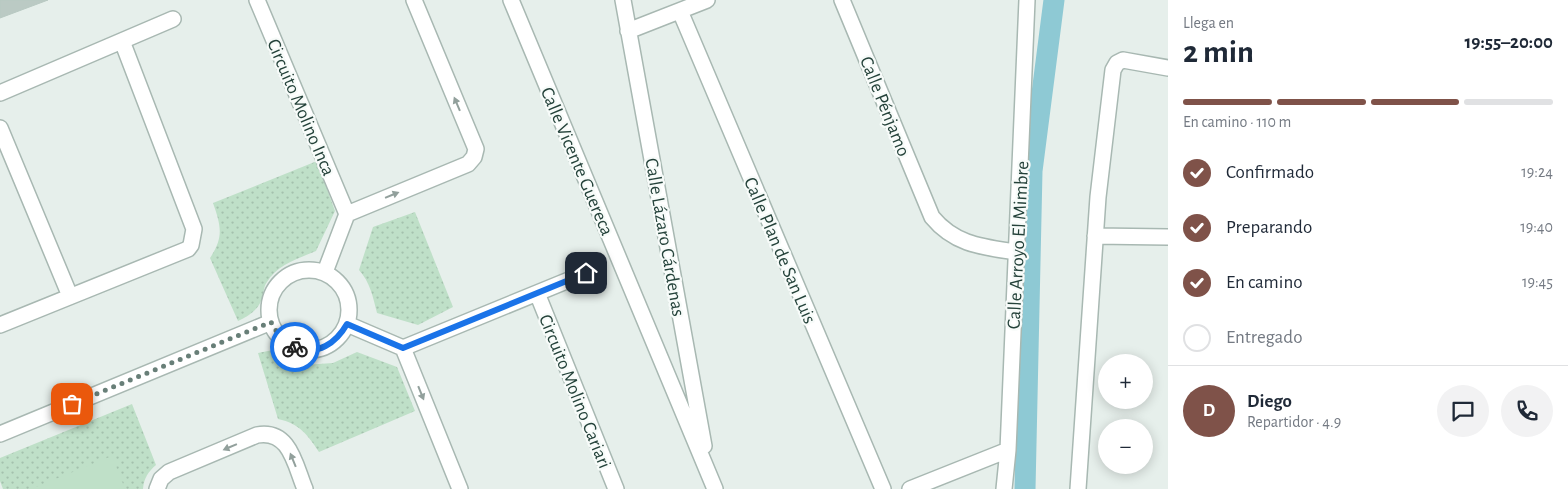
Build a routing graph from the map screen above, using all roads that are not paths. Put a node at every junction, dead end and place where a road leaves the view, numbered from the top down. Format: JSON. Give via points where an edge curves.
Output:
{"nodes":[{"id":1,"x":257,"y":0,"type":"edge"},
{"id":2,"x":414,"y":0,"type":"edge"},
{"id":3,"x":511,"y":0,"type":"edge"},
{"id":4,"x":623,"y":0,"type":"edge"},
{"id":5,"x":708,"y":0,"type":"edge"},
{"id":6,"x":842,"y":0,"type":"edge"},
{"id":7,"x":1027,"y":0,"type":"edge"},
{"id":8,"x":680,"y":10,"type":"junction"},
{"id":9,"x":173,"y":19,"type":"dead end"},
{"id":10,"x":628,"y":31,"type":"junction"},
{"id":11,"x":122,"y":41,"type":"junction"},
{"id":12,"x":1168,"y":68,"type":"edge"},
{"id":13,"x":0,"y":93,"type":"edge"},
{"id":14,"x":0,"y":128,"type":"edge"},
{"id":15,"x":347,"y":214,"type":"junction"},
{"id":16,"x":1095,"y":236,"type":"junction"},
{"id":17,"x":1168,"y":237,"type":"edge"},
{"id":18,"x":1016,"y":252,"type":"junction"},
{"id":19,"x":325,"y":272,"type":"junction"},
{"id":20,"x":586,"y":273,"type":"dead end"},
{"id":21,"x":537,"y":293,"type":"junction"},
{"id":22,"x":70,"y":296,"type":"junction"},
{"id":23,"x":271,"y":322,"type":"junction"},
{"id":24,"x":347,"y":324,"type":"junction"},
{"id":25,"x":0,"y":325,"type":"edge"},
{"id":26,"x":403,"y":348,"type":"junction"},
{"id":27,"x":0,"y":434,"type":"edge"},
{"id":28,"x":1008,"y":450,"type":"junction"},
{"id":29,"x":709,"y":474,"type":"junction"},
{"id":30,"x":157,"y":489,"type":"edge"},
{"id":31,"x":305,"y":489,"type":"edge"},
{"id":32,"x":460,"y":489,"type":"edge"},
{"id":33,"x":616,"y":489,"type":"edge"},
{"id":34,"x":715,"y":489,"type":"edge"},
{"id":35,"x":883,"y":489,"type":"edge"},
{"id":36,"x":910,"y":489,"type":"edge"},
{"id":37,"x":1004,"y":489,"type":"edge"},
{"id":38,"x":1078,"y":489,"type":"edge"}],
"edges":[{"from":1,"to":15,"type":"street","name":"Circuito Molino Inca"},
{"from":15,"to":2,"type":"street","one_way":true,"via":[[468,164],[474,158],[476,149]]},
{"from":3,"to":29,"type":"street","name":"Calle Vicente Guereca"},
{"from":4,"to":10,"type":"street","name":"Calle Lázaro Cárdenas"},
{"from":5,"to":8,"type":"street"},
{"from":6,"to":18,"type":"street","name":"Calle Pénjamo","via":[[932,217],[965,243]]},
{"from":7,"to":18,"type":"street","name":"Calle Arroyo El Mimbre"},
{"from":8,"to":10,"type":"street"},
{"from":8,"to":35,"type":"street","name":"Calle Plan de San Luis"},
{"from":9,"to":11,"type":"street"},
{"from":10,"to":29,"type":"street","name":"Calle Lázaro Cárdenas"},
{"from":11,"to":13,"type":"street"},
{"from":11,"to":22,"type":"street","via":[[194,236],[188,249]]},
{"from":12,"to":16,"type":"street","via":[[1127,60],[1117,62],[1113,70]]},
{"from":14,"to":22,"type":"street"},
{"from":15,"to":19,"type":"street"},
{"from":16,"to":17,"type":"street"},
{"from":16,"to":38,"type":"street"},
{"from":18,"to":28,"type":"street","name":"Calle Arroyo El Mimbre"},
{"from":19,"to":23,"type":"street","via":[[305,270],[287,276],[271,296]]},
{"from":19,"to":24,"type":"street","via":[[343,288],[350,312]]},
{"from":20,"to":21,"type":"street","name":"Circuito Molino Cariari"},
{"from":21,"to":26,"type":"street","name":"Circuito Molino Cariari"},
{"from":21,"to":33,"type":"street","name":"Circuito Molino Cariari"},
{"from":22,"to":25,"type":"street"},
{"from":23,"to":24,"type":"street","via":[[288,344],[315,350],[329,345]]},
{"from":23,"to":27,"type":"street"},
{"from":24,"to":26,"type":"street"},
{"from":26,"to":32,"type":"street","one_way":true},
{"from":28,"to":36,"type":"street"},
{"from":28,"to":37,"type":"street","name":"Calle Arroyo El Mimbre"},
{"from":29,"to":34,"type":"street","name":"Calle Vicente Guereca"},
{"from":31,"to":30,"type":"street","one_way":true,"via":[[287,445],[270,434],[257,435],[169,472]]}]}
